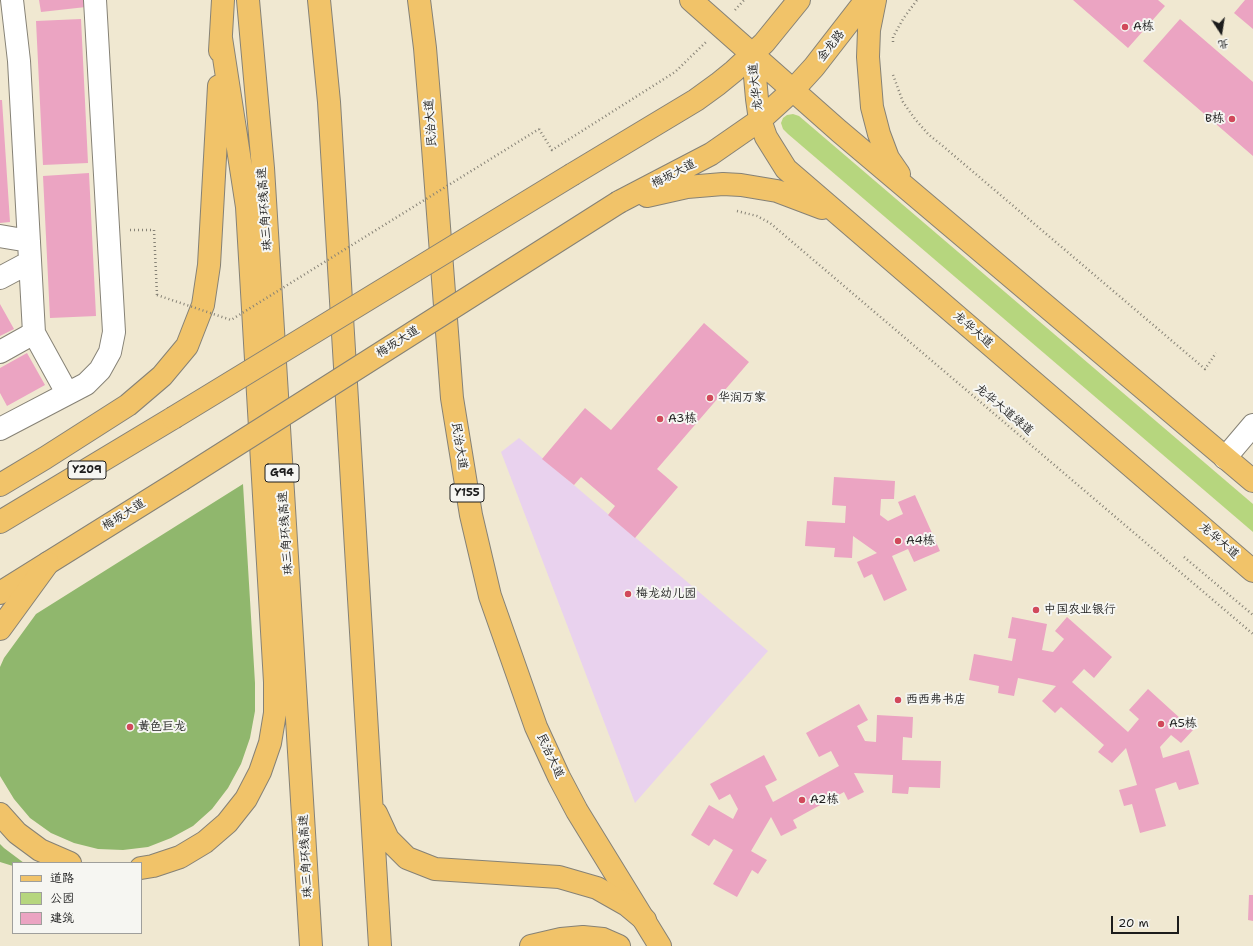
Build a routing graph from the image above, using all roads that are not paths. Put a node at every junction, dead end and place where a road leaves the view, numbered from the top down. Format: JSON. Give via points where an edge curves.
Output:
{"nodes":[{"id":1,"x":12,"y":0,"type":"edge"},
{"id":2,"x":95,"y":0,"type":"edge"},
{"id":3,"x":223,"y":0,"type":"edge"},
{"id":4,"x":248,"y":0,"type":"edge"},
{"id":5,"x":319,"y":0,"type":"edge"},
{"id":6,"x":419,"y":0,"type":"edge"},
{"id":7,"x":691,"y":0,"type":"edge"},
{"id":8,"x":799,"y":0,"type":"edge"},
{"id":9,"x":866,"y":0,"type":"edge"},
{"id":10,"x":875,"y":0,"type":"edge"},
{"id":11,"x":221,"y":38,"type":"junction"},
{"id":12,"x":753,"y":54,"type":"junction"},
{"id":13,"x":793,"y":90,"type":"junction"},
{"id":14,"x":760,"y":120,"type":"junction"},
{"id":15,"x":907,"y":187,"type":"junction"},
{"id":16,"x":619,"y":202,"type":"junction"},
{"id":17,"x":836,"y":213,"type":"junction"},
{"id":18,"x":0,"y":236,"type":"edge"},
{"id":19,"x":29,"y":252,"type":"junction"},
{"id":20,"x":0,"y":278,"type":"edge"},
{"id":21,"x":34,"y":333,"type":"junction"},
{"id":22,"x":0,"y":352,"type":"edge"},
{"id":23,"x":67,"y":393,"type":"junction"},
{"id":24,"x":1253,"y":425,"type":"edge"},
{"id":25,"x":0,"y":429,"type":"edge"},
{"id":26,"x":1225,"y":458,"type":"junction"},
{"id":27,"x":1253,"y":481,"type":"edge"},
{"id":28,"x":0,"y":485,"type":"edge"},
{"id":29,"x":0,"y":522,"type":"edge"},
{"id":30,"x":48,"y":563,"type":"junction"},
{"id":31,"x":1253,"y":571,"type":"edge"},
{"id":32,"x":0,"y":593,"type":"edge"},
{"id":33,"x":0,"y":629,"type":"edge"},
{"id":34,"x":372,"y":795,"type":"junction"},
{"id":35,"x":0,"y":814,"type":"edge"},
{"id":36,"x":68,"y":862,"type":"edge"},
{"id":37,"x":142,"y":868,"type":"edge"},
{"id":38,"x":644,"y":920,"type":"junction"},
{"id":39,"x":311,"y":946,"type":"edge"},
{"id":40,"x":380,"y":946,"type":"edge"},
{"id":41,"x":531,"y":946,"type":"edge"},
{"id":42,"x":618,"y":946,"type":"edge"},
{"id":43,"x":660,"y":946,"type":"edge"}],
"edges":[{"from":1,"to":19,"type":"street","via":[[19,61]]},
{"from":2,"to":23,"type":"street","via":[[114,332],[110,352],[100,370],[86,384]]},
{"from":3,"to":11,"type":"main road"},
{"from":4,"to":39,"type":"main road","name":"珠三角环线高速","number":"G94","via":[[263,168]]},
{"from":5,"to":34,"type":"main road","via":[[329,102]]},
{"from":6,"to":38,"type":"main road","name":"民治大道","number":"Y155","via":[[429,93],[452,398],[471,515],[490,596],[539,734],[559,777]]},
{"from":7,"to":12,"type":"main road","name":"龙华大道"},
{"from":8,"to":12,"type":"main road"},
{"from":9,"to":13,"type":"main road","name":"金龙路"},
{"from":10,"to":15,"type":"main road","via":[[869,30],[868,57],[872,107],[878,134],[888,158]]},
{"from":11,"to":28,"type":"main road","via":[[209,265],[203,305],[187,346],[162,376],[128,405]]},
{"from":11,"to":37,"type":"main road","via":[[247,207],[275,713],[270,743],[260,772],[246,799],[227,823],[205,842],[180,857]]},
{"from":12,"to":13,"type":"main road","name":"龙华大道"},
{"from":12,"to":14,"type":"main road","name":"龙华大道"},
{"from":12,"to":29,"type":"main road","number":"Y209","bridge":true,"via":[[696,100]]},
{"from":13,"to":14,"type":"main road","name":"梅坂大道"},
{"from":13,"to":15,"type":"main road","name":"龙华大道"},
{"from":14,"to":16,"type":"main road","name":"梅坂大道","via":[[711,154]]},
{"from":14,"to":17,"type":"main road","name":"龙华大道","via":[[766,137],[786,169]]},
{"from":15,"to":26,"type":"main road","name":"龙华大道"},
{"from":16,"to":17,"type":"main road","via":[[687,187],[723,184],[777,191]]},
{"from":16,"to":30,"type":"main road","name":"梅坂大道","bridge":true},
{"from":17,"to":31,"type":"main road","name":"龙华大道"},
{"from":18,"to":19,"type":"street"},
{"from":19,"to":20,"type":"street"},
{"from":19,"to":21,"type":"street"},
{"from":21,"to":22,"type":"street"},
{"from":21,"to":23,"type":"street"},
{"from":23,"to":25,"type":"street"},
{"from":24,"to":26,"type":"street"},
{"from":26,"to":27,"type":"main road","name":"龙华大道"},
{"from":30,"to":32,"type":"main road","name":"梅坂大道"},
{"from":30,"to":33,"type":"main road"},
{"from":34,"to":38,"type":"main road","via":[[377,817],[388,839],[407,858],[435,869],[558,878],[597,888],[627,906]]},
{"from":34,"to":40,"type":"main road"},
{"from":35,"to":36,"type":"main road","via":[[17,833],[40,850]]},
{"from":38,"to":43,"type":"main road","name":"民治大道","number":"Y155"},
{"from":41,"to":42,"type":"main road","via":[[583,937],[603,939]]}]}
